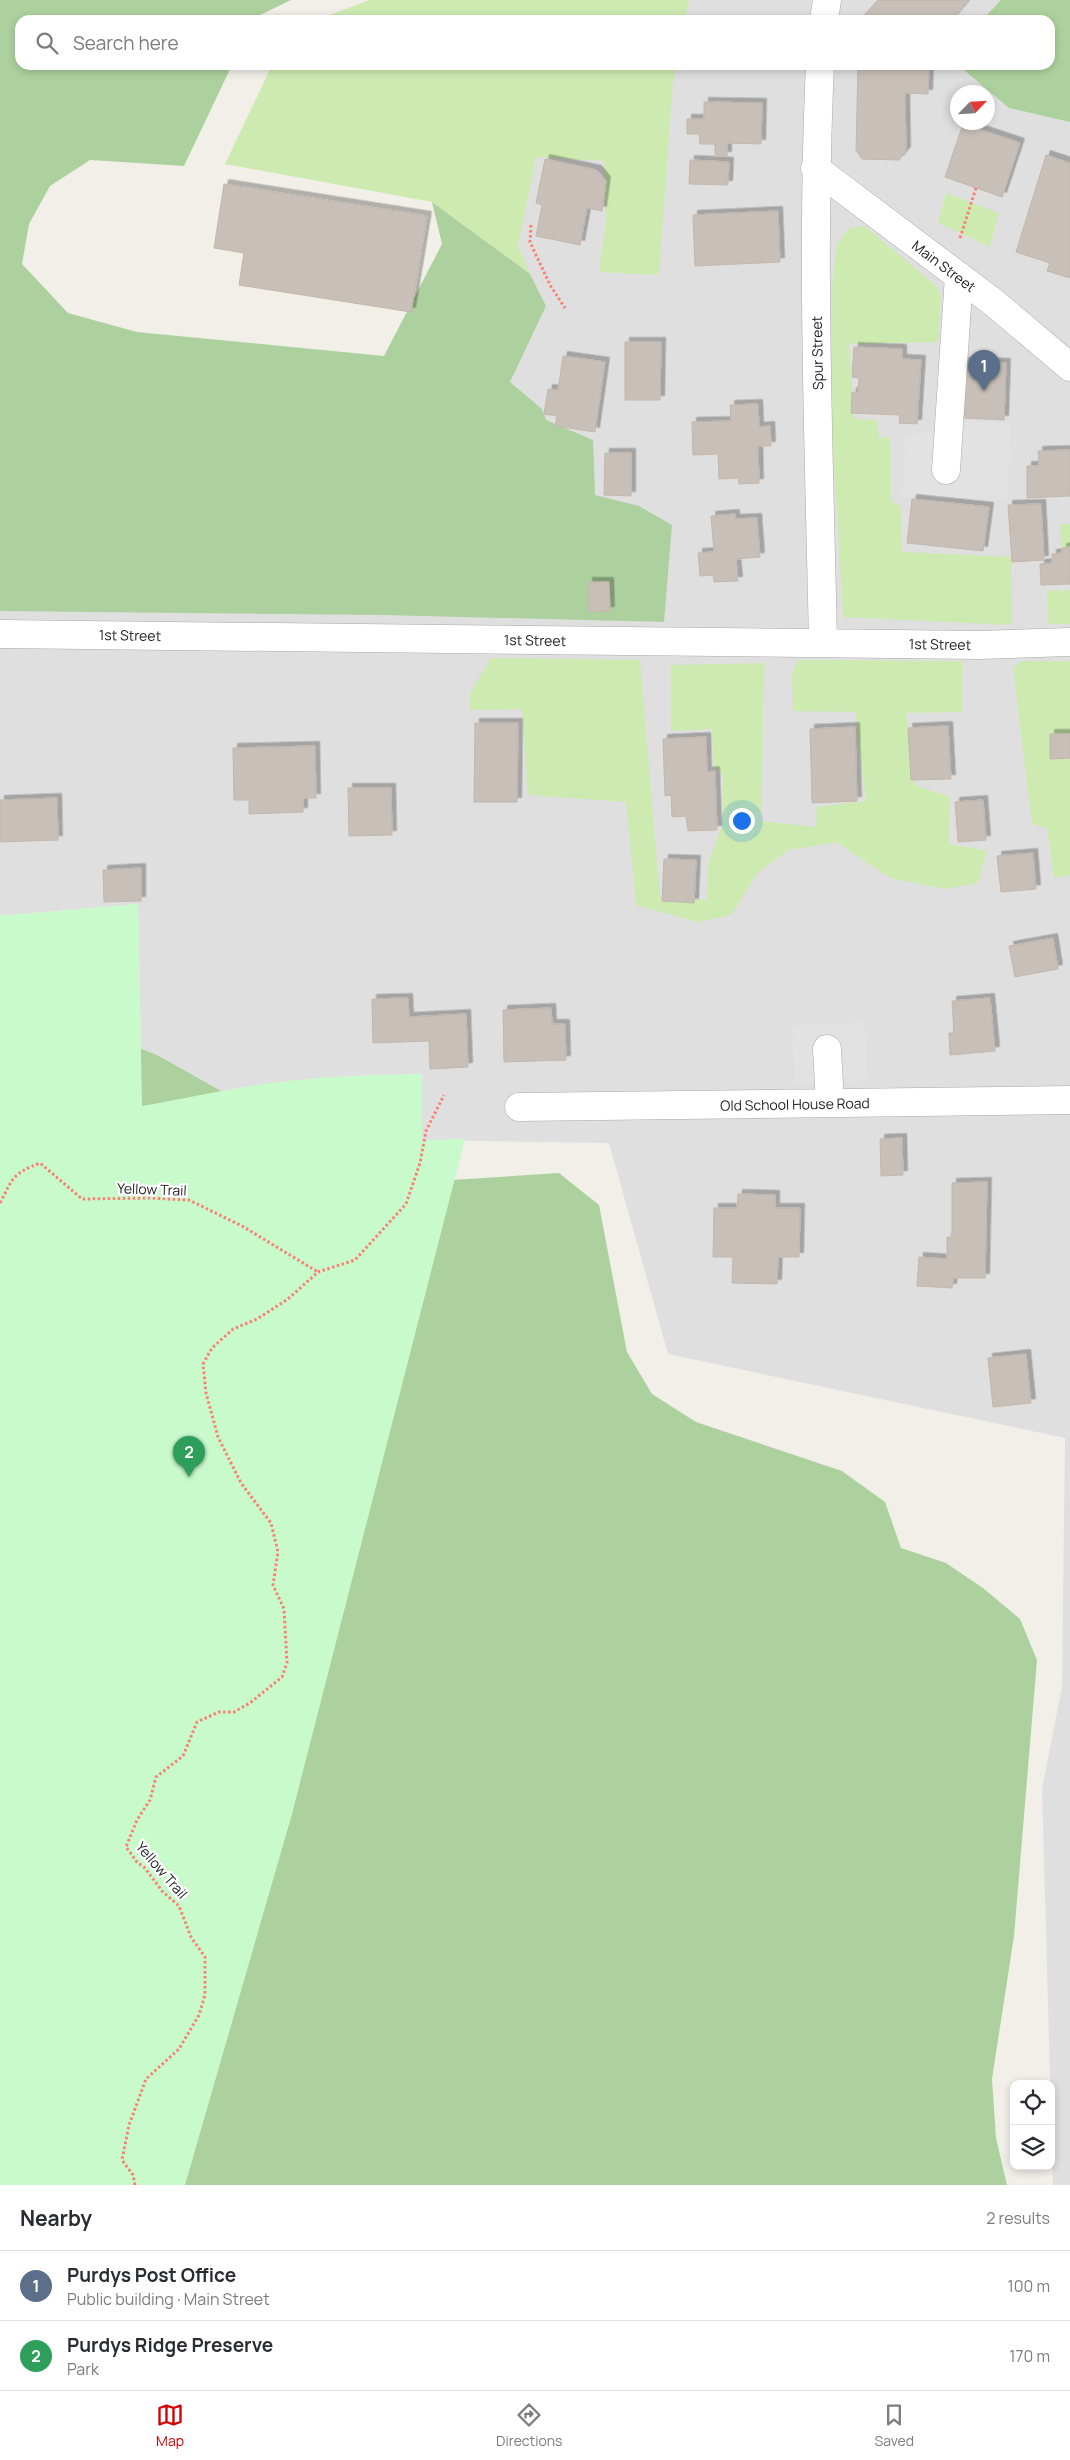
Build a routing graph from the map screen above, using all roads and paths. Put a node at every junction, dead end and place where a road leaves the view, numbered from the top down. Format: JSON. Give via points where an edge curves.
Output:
{"nodes":[{"id":1,"x":827,"y":0,"type":"edge"},
{"id":2,"x":825,"y":15,"type":"edge"},
{"id":3,"x":820,"y":70,"type":"edge"},
{"id":4,"x":815,"y":168,"type":"junction"},
{"id":5,"x":976,"y":188,"type":"dead end"},
{"id":6,"x":531,"y":225,"type":"dead end"},
{"id":7,"x":954,"y":273,"type":"junction"},
{"id":8,"x":565,"y":308,"type":"dead end"},
{"id":9,"x":1070,"y":366,"type":"edge"},
{"id":10,"x":946,"y":470,"type":"dead end"},
{"id":11,"x":0,"y":634,"type":"edge"},
{"id":12,"x":823,"y":642,"type":"junction"},
{"id":13,"x":1070,"y":642,"type":"edge"},
{"id":14,"x":828,"y":1049,"type":"dead end"},
{"id":15,"x":444,"y":1095,"type":"dead end"},
{"id":16,"x":1070,"y":1100,"type":"edge"},
{"id":17,"x":830,"y":1103,"type":"junction"},
{"id":18,"x":519,"y":1107,"type":"dead end"},
{"id":19,"x":0,"y":1203,"type":"edge"},
{"id":20,"x":318,"y":1272,"type":"junction"},
{"id":21,"x":134,"y":2185,"type":"edge"}],
"edges":[{"from":1,"to":2,"type":"street"},
{"from":3,"to":4,"type":"street","name":"Spur Street"},
{"from":4,"to":7,"type":"street","name":"Main Street"},
{"from":4,"to":12,"type":"street","name":"Spur Street"},
{"from":5,"to":7,"type":"path"},
{"from":6,"to":8,"type":"path","via":[[530,242]]},
{"from":7,"to":9,"type":"street","name":"Main Street"},
{"from":7,"to":10,"type":"street"},
{"from":11,"to":12,"type":"street","name":"1st Street"},
{"from":12,"to":13,"type":"street","name":"1st Street","via":[[979,645]]},
{"from":14,"to":17,"type":"street"},
{"from":15,"to":20,"type":"path","name":"Yellow Trail","via":[[426,1131],[420,1163],[406,1204],[355,1260]]},
{"from":16,"to":17,"type":"street","name":"Old School House Road"},
{"from":17,"to":18,"type":"street","name":"Old School House Road"},
{"from":19,"to":20,"type":"path","name":"Yellow Trail","via":[[20,1171],[40,1163],[82,1199],[189,1200],[242,1226]]},
{"from":20,"to":21,"type":"path","name":"Yellow Trail","via":[[288,1299],[257,1319],[233,1329],[212,1348],[203,1364],[206,1393],[218,1437],[241,1483],[271,1523],[278,1552],[273,1586],[284,1609],[287,1663],[282,1677],[250,1704],[197,1722],[184,1756],[156,1777],[150,1800],[126,1847],[162,1891],[179,1906],[191,1937],[205,1957],[205,1995],[199,2014],[179,2049],[146,2079],[128,2125],[122,2160],[133,2175]]}]}
